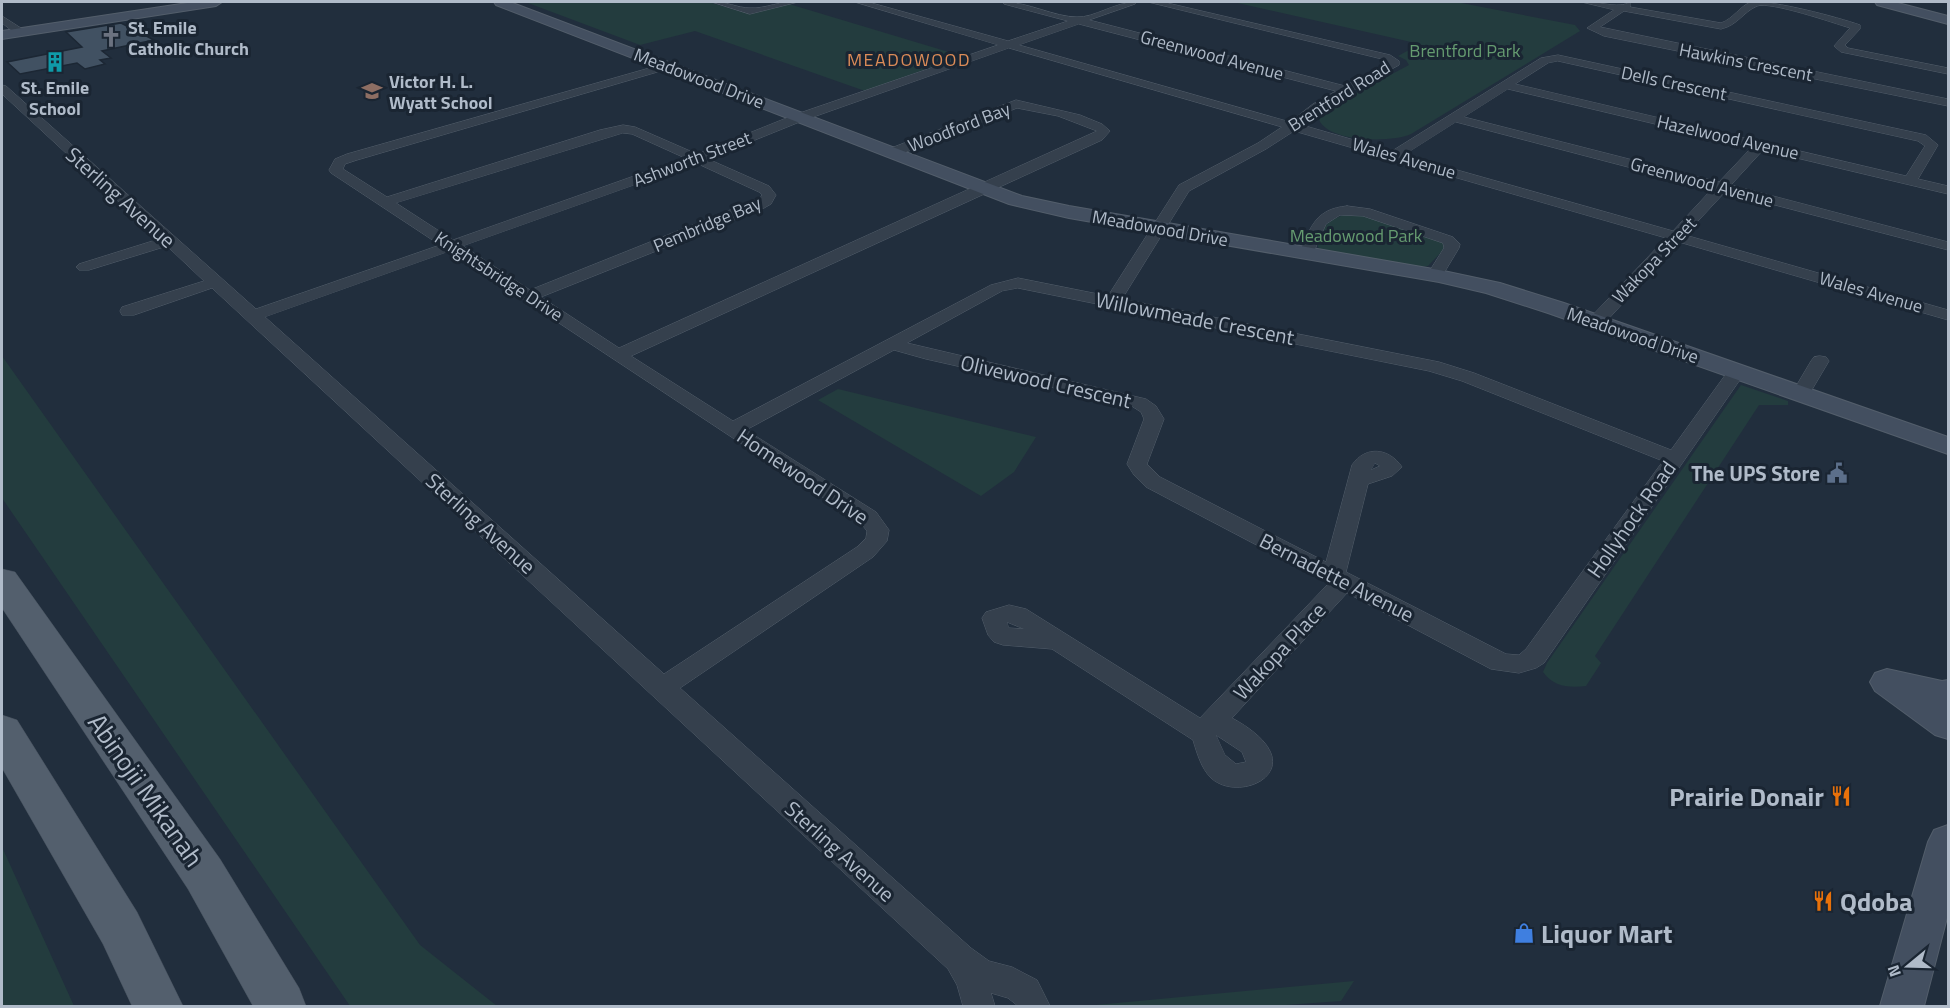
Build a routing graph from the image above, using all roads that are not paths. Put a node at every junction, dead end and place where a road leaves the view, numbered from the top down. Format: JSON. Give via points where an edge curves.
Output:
{"nodes":[{"id":1,"x":191,"y":2,"type":"edge"},
{"id":2,"x":214,"y":2,"type":"edge"},
{"id":3,"x":500,"y":2,"type":"edge"},
{"id":4,"x":717,"y":2,"type":"edge"},
{"id":5,"x":793,"y":2,"type":"edge"},
{"id":6,"x":860,"y":2,"type":"edge"},
{"id":7,"x":1007,"y":2,"type":"edge"},
{"id":8,"x":1132,"y":2,"type":"edge"},
{"id":9,"x":1153,"y":2,"type":"edge"},
{"id":10,"x":1587,"y":2,"type":"edge"},
{"id":11,"x":1632,"y":2,"type":"edge"},
{"id":12,"x":1881,"y":2,"type":"edge"},
{"id":13,"x":1622,"y":8,"type":"junction"},
{"id":14,"x":2,"y":19,"type":"edge"},
{"id":15,"x":1079,"y":20,"type":"junction"},
{"id":16,"x":1948,"y":20,"type":"edge"},
{"id":17,"x":18,"y":30,"type":"junction"},
{"id":18,"x":2,"y":33,"type":"edge"},
{"id":19,"x":1009,"y":44,"type":"junction"},
{"id":20,"x":667,"y":66,"type":"junction"},
{"id":21,"x":1948,"y":71,"type":"edge"},
{"id":22,"x":1507,"y":85,"type":"junction"},
{"id":23,"x":2,"y":88,"type":"edge"},
{"id":24,"x":1346,"y":90,"type":"junction"},
{"id":25,"x":1948,"y":103,"type":"edge"},
{"id":26,"x":800,"y":117,"type":"junction"},
{"id":27,"x":1455,"y":118,"type":"junction"},
{"id":28,"x":1292,"y":126,"type":"junction"},
{"id":29,"x":1761,"y":146,"type":"junction"},
{"id":30,"x":891,"y":153,"type":"junction"},
{"id":31,"x":1395,"y":155,"type":"junction"},
{"id":32,"x":696,"y":159,"type":"junction"},
{"id":33,"x":1910,"y":181,"type":"junction"},
{"id":34,"x":1722,"y":188,"type":"junction"},
{"id":35,"x":984,"y":189,"type":"junction"},
{"id":36,"x":1948,"y":190,"type":"edge"},
{"id":37,"x":385,"y":202,"type":"junction"},
{"id":38,"x":1158,"y":228,"type":"junction"},
{"id":39,"x":1675,"y":236,"type":"junction"},
{"id":40,"x":169,"y":241,"type":"junction"},
{"id":41,"x":452,"y":246,"type":"junction"},
{"id":42,"x":1948,"y":246,"type":"edge"},
{"id":43,"x":1307,"y":253,"type":"junction"},
{"id":44,"x":84,"y":267,"type":"dead end"},
{"id":45,"x":1435,"y":275,"type":"junction"},
{"id":46,"x":214,"y":282,"type":"junction"},
{"id":47,"x":529,"y":296,"type":"junction"},
{"id":48,"x":1112,"y":302,"type":"junction"},
{"id":49,"x":128,"y":311,"type":"dead end"},
{"id":50,"x":1948,"y":315,"type":"edge"},
{"id":51,"x":252,"y":316,"type":"junction"},
{"id":52,"x":1596,"y":322,"type":"junction"},
{"id":53,"x":893,"y":344,"type":"junction"},
{"id":54,"x":618,"y":355,"type":"junction"},
{"id":55,"x":1820,"y":361,"type":"dead end"},
{"id":56,"x":1737,"y":372,"type":"junction"},
{"id":57,"x":1801,"y":393,"type":"junction"},
{"id":58,"x":1836,"y":405,"type":"junction"},
{"id":59,"x":734,"y":429,"type":"junction"},
{"id":60,"x":1948,"y":434,"type":"edge"},
{"id":61,"x":1948,"y":446,"type":"edge"},
{"id":62,"x":1674,"y":458,"type":"junction"},
{"id":63,"x":1358,"y":480,"type":"dead end"},
{"id":64,"x":1154,"y":482,"type":"joint"},
{"id":65,"x":1339,"y":578,"type":"junction"},
{"id":66,"x":2,"y":581,"type":"edge"},
{"id":67,"x":1057,"y":639,"type":"dead end"},
{"id":68,"x":1523,"y":663,"type":"joint"},
{"id":69,"x":660,"y":688,"type":"junction"},
{"id":70,"x":1948,"y":693,"type":"edge"},
{"id":71,"x":1948,"y":725,"type":"edge"},
{"id":72,"x":2,"y":732,"type":"edge"},
{"id":73,"x":1948,"y":842,"type":"edge"},
{"id":74,"x":960,"y":959,"type":"junction"},
{"id":75,"x":159,"y":1006,"type":"edge"},
{"id":76,"x":281,"y":1006,"type":"edge"},
{"id":77,"x":979,"y":1006,"type":"edge"},
{"id":78,"x":1035,"y":1006,"type":"edge"},
{"id":79,"x":1902,"y":1006,"type":"edge"}],
"edges":[{"from":1,"to":17,"type":"street"},
{"from":2,"to":17,"type":"street"},
{"from":3,"to":20,"type":"street","name":"Meadowood Drive"},
{"from":4,"to":5,"type":"street","via":[[750,11]]},
{"from":6,"to":19,"type":"street","name":"Wales Avenue"},
{"from":7,"to":15,"type":"street","name":"Greenwood Avenue"},
{"from":8,"to":15,"type":"street","name":"Ashworth Street"},
{"from":9,"to":24,"type":"street","name":"Brentford Road","via":[[1386,57],[1395,63]]},
{"from":10,"to":13,"type":"street"},
{"from":11,"to":13,"type":"street","name":"Hawkins Crescent"},
{"from":12,"to":16,"type":"street"},
{"from":13,"to":21,"type":"street","via":[[1721,26],[1730,24],[1754,4],[1771,2],[1856,27],[1839,46],[1845,50]]},
{"from":13,"to":25,"type":"street","name":"Hawkins Crescent","via":[[1592,28]]},
{"from":14,"to":17,"type":"street"},
{"from":15,"to":19,"type":"street","name":"Ashworth Street"},
{"from":15,"to":24,"type":"street","name":"Greenwood Avenue"},
{"from":17,"to":18,"type":"street"},
{"from":19,"to":26,"type":"street","name":"Ashworth Street"},
{"from":19,"to":28,"type":"street","name":"Wales Avenue"},
{"from":20,"to":26,"type":"street","name":"Meadowood Drive"},
{"from":20,"to":37,"type":"street","name":"Knightsbridge Drive","via":[[352,157],[337,165],[336,170]]},
{"from":22,"to":27,"type":"street","name":"Dells Crescent"},
{"from":22,"to":29,"type":"street","name":"Hazelwood Avenue"},
{"from":22,"to":33,"type":"street","name":"Dells Crescent","via":[[1548,59],[1564,59],[1911,135],[1932,145]]},
{"from":23,"to":40,"type":"street","name":"Sterling Avenue"},
{"from":24,"to":28,"type":"street","name":"Brentford Road"},
{"from":26,"to":30,"type":"street","name":"Meadowood Drive"},
{"from":26,"to":32,"type":"street","name":"Ashworth Street"},
{"from":27,"to":31,"type":"street","name":"Dells Crescent"},
{"from":27,"to":34,"type":"street","name":"Greenwood Avenue"},
{"from":28,"to":31,"type":"street","name":"Wales Avenue"},
{"from":28,"to":38,"type":"street","name":"Brentford Road","via":[[1184,188]]},
{"from":29,"to":33,"type":"street","name":"Hazelwood Avenue"},
{"from":29,"to":34,"type":"street","name":"Wakopa Street"},
{"from":30,"to":35,"type":"street","name":"Meadowood Drive"},
{"from":30,"to":35,"type":"street","name":"Woodford Bay","via":[[1016,104],[1034,105],[1095,124],[1104,131]]},
{"from":31,"to":39,"type":"street","name":"Wales Avenue"},
{"from":32,"to":37,"type":"street","name":"Pembridge Bay","via":[[635,131],[616,130]]},
{"from":32,"to":41,"type":"street","name":"Ashworth Street"},
{"from":32,"to":47,"type":"street","name":"Pembridge Bay","via":[[764,189],[769,198]]},
{"from":33,"to":36,"type":"street","name":"Hazelwood Avenue"},
{"from":34,"to":39,"type":"street","name":"Wakopa Street"},
{"from":34,"to":42,"type":"street","name":"Greenwood Avenue"},
{"from":35,"to":38,"type":"street","name":"Meadowood Drive","via":[[1044,208]]},
{"from":35,"to":54,"type":"street"},
{"from":37,"to":41,"type":"street","name":"Knightsbridge Drive"},
{"from":38,"to":43,"type":"street","name":"Meadowood Drive"},
{"from":38,"to":48,"type":"street","name":"Brentford Road"},
{"from":39,"to":50,"type":"street","name":"Wales Avenue"},
{"from":39,"to":52,"type":"street","name":"Wakopa Street"},
{"from":40,"to":44,"type":"street"},
{"from":40,"to":46,"type":"street","name":"Sterling Avenue"},
{"from":41,"to":47,"type":"street","name":"Knightsbridge Drive"},
{"from":41,"to":51,"type":"street","name":"Ashworth Street"},
{"from":43,"to":45,"type":"street","name":"Meadowood Drive"},
{"from":43,"to":45,"type":"street","via":[[1320,222],[1336,211],[1359,210],[1451,242],[1452,250]]},
{"from":45,"to":52,"type":"street","name":"Meadowood Drive","via":[[1512,294]]},
{"from":46,"to":49,"type":"street"},
{"from":46,"to":51,"type":"street","name":"Sterling Avenue"},
{"from":47,"to":54,"type":"street","name":"Knightsbridge Drive"},
{"from":48,"to":53,"type":"street","name":"Willowmeade Crescent","via":[[1006,284]]},
{"from":48,"to":62,"type":"street","name":"Willowmeade Crescent","via":[[1439,367]]},
{"from":51,"to":69,"type":"street","name":"Sterling Avenue"},
{"from":52,"to":56,"type":"street","name":"Meadowood Drive"},
{"from":53,"to":59,"type":"street","name":"Willowmeade Crescent"},
{"from":53,"to":64,"type":"street","name":"Olivewood Crescent","via":[[1145,405],[1155,419],[1137,464]]},
{"from":54,"to":59,"type":"street","name":"Homewood Drive"},
{"from":55,"to":57,"type":"street"},
{"from":56,"to":57,"type":"street","name":"Meadowood Drive"},
{"from":56,"to":62,"type":"street","name":"Hollyhock Road"},
{"from":57,"to":58,"type":"street","name":"Meadowood Drive"},
{"from":58,"to":60,"type":"street","name":"Meadowood Drive"},
{"from":58,"to":61,"type":"street","name":"Meadowood Drive"},
{"from":59,"to":69,"type":"street","name":"Homewood Drive","via":[[868,517],[878,536],[865,552]]},
{"from":62,"to":68,"type":"street","name":"Hollyhock Road","via":[[1535,656]]},
{"from":63,"to":65,"type":"street"},
{"from":64,"to":65,"type":"street","name":"Bernadette Avenue"},
{"from":65,"to":67,"type":"street","name":"Wakopa Place","via":[[1208,726]]},
{"from":65,"to":68,"type":"street","name":"Bernadette Avenue","via":[[1500,662]]},
{"from":66,"to":76,"type":"main road","name":"Abinojii Mikanah","via":[[204,874]]},
{"from":69,"to":74,"type":"street","name":"Sterling Avenue"},
{"from":70,"to":71,"type":"street","via":[[1887,682]]},
{"from":72,"to":75,"type":"main road","via":[[120,928]]},
{"from":73,"to":79,"type":"street"},
{"from":74,"to":77,"type":"street","name":"Sterling Avenue"},
{"from":74,"to":78,"type":"street","name":"Sterling Avenue","via":[[980,973],[1023,988]]}]}
